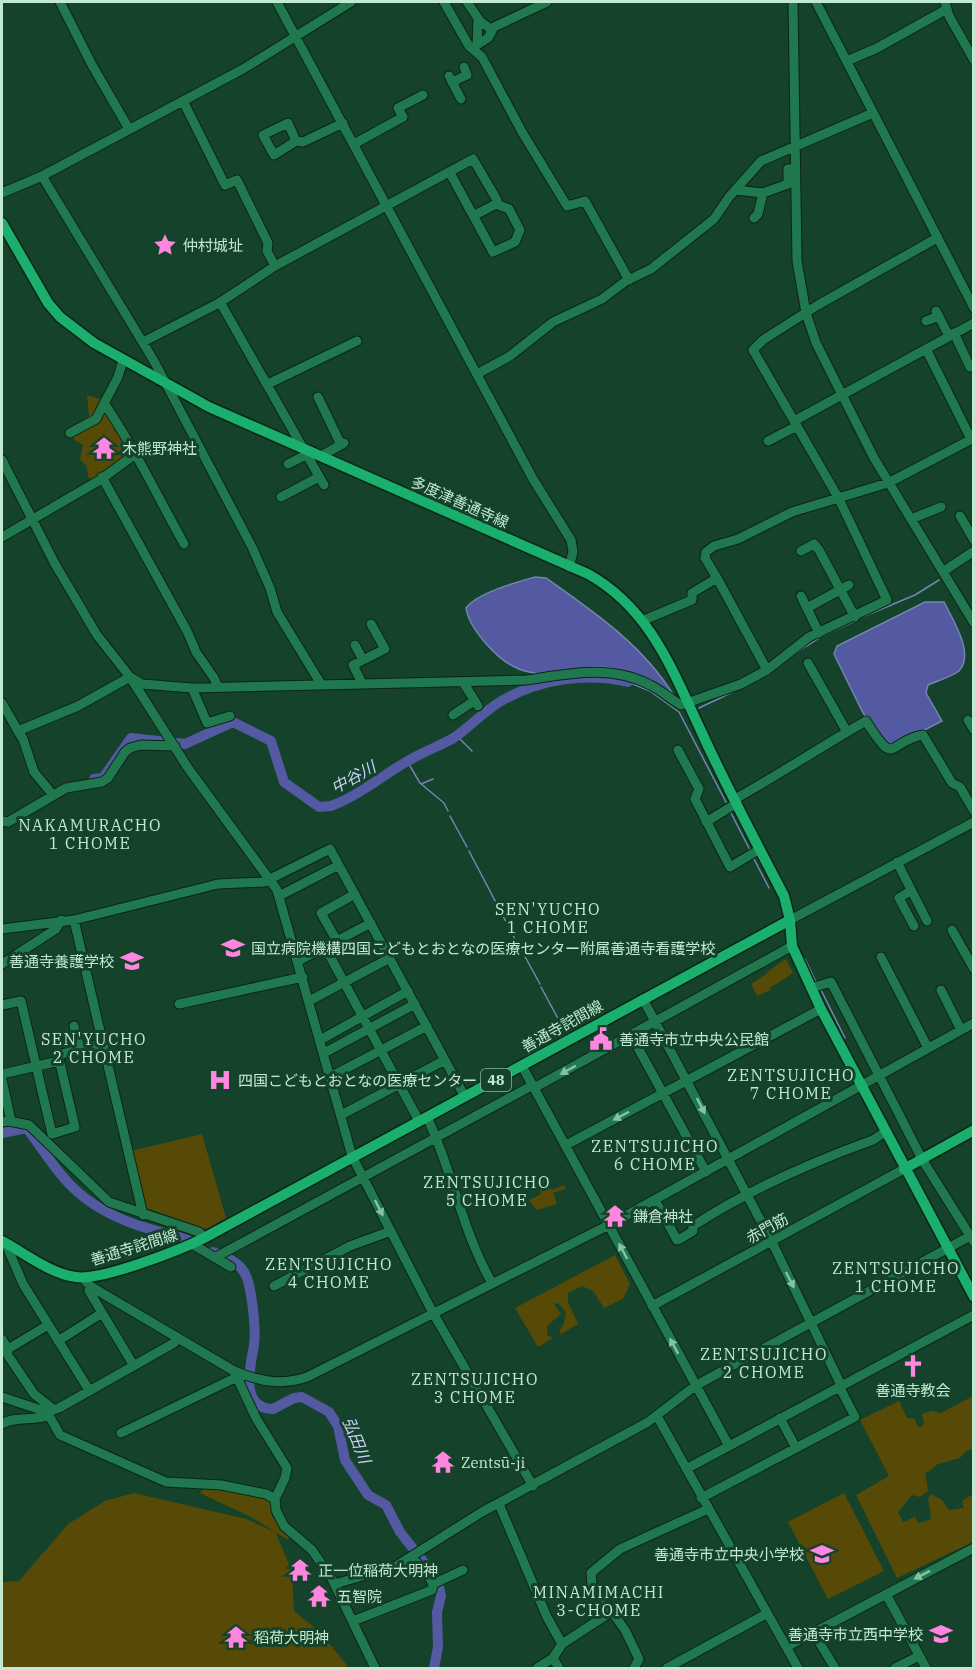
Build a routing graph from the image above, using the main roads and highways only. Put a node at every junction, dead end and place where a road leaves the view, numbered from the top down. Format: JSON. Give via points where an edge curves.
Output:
{"nodes":[{"id":1,"x":2,"y":222,"type":"edge"},
{"id":2,"x":790,"y":920,"type":"junction"},
{"id":3,"x":974,"y":1130,"type":"edge"},
{"id":4,"x":899,"y":1171,"type":"junction"},
{"id":5,"x":3,"y":1241,"type":"edge"},
{"id":6,"x":974,"y":1297,"type":"edge"}],
"edges":[{"from":1,"to":2,"type":"main road","name":"多度津善通寺線","via":[[37,287],[60,317],[166,386],[305,452],[601,581],[644,620],[658,642],[754,852],[784,896]]},
{"from":2,"to":4,"type":"main road","via":[[792,946],[885,1132]]},
{"from":2,"to":5,"type":"main road","name":"善通寺詫間線","number":"48","via":[[166,1256],[86,1282]]},
{"from":3,"to":4,"type":"main road"},
{"from":4,"to":6,"type":"main road"}]}
